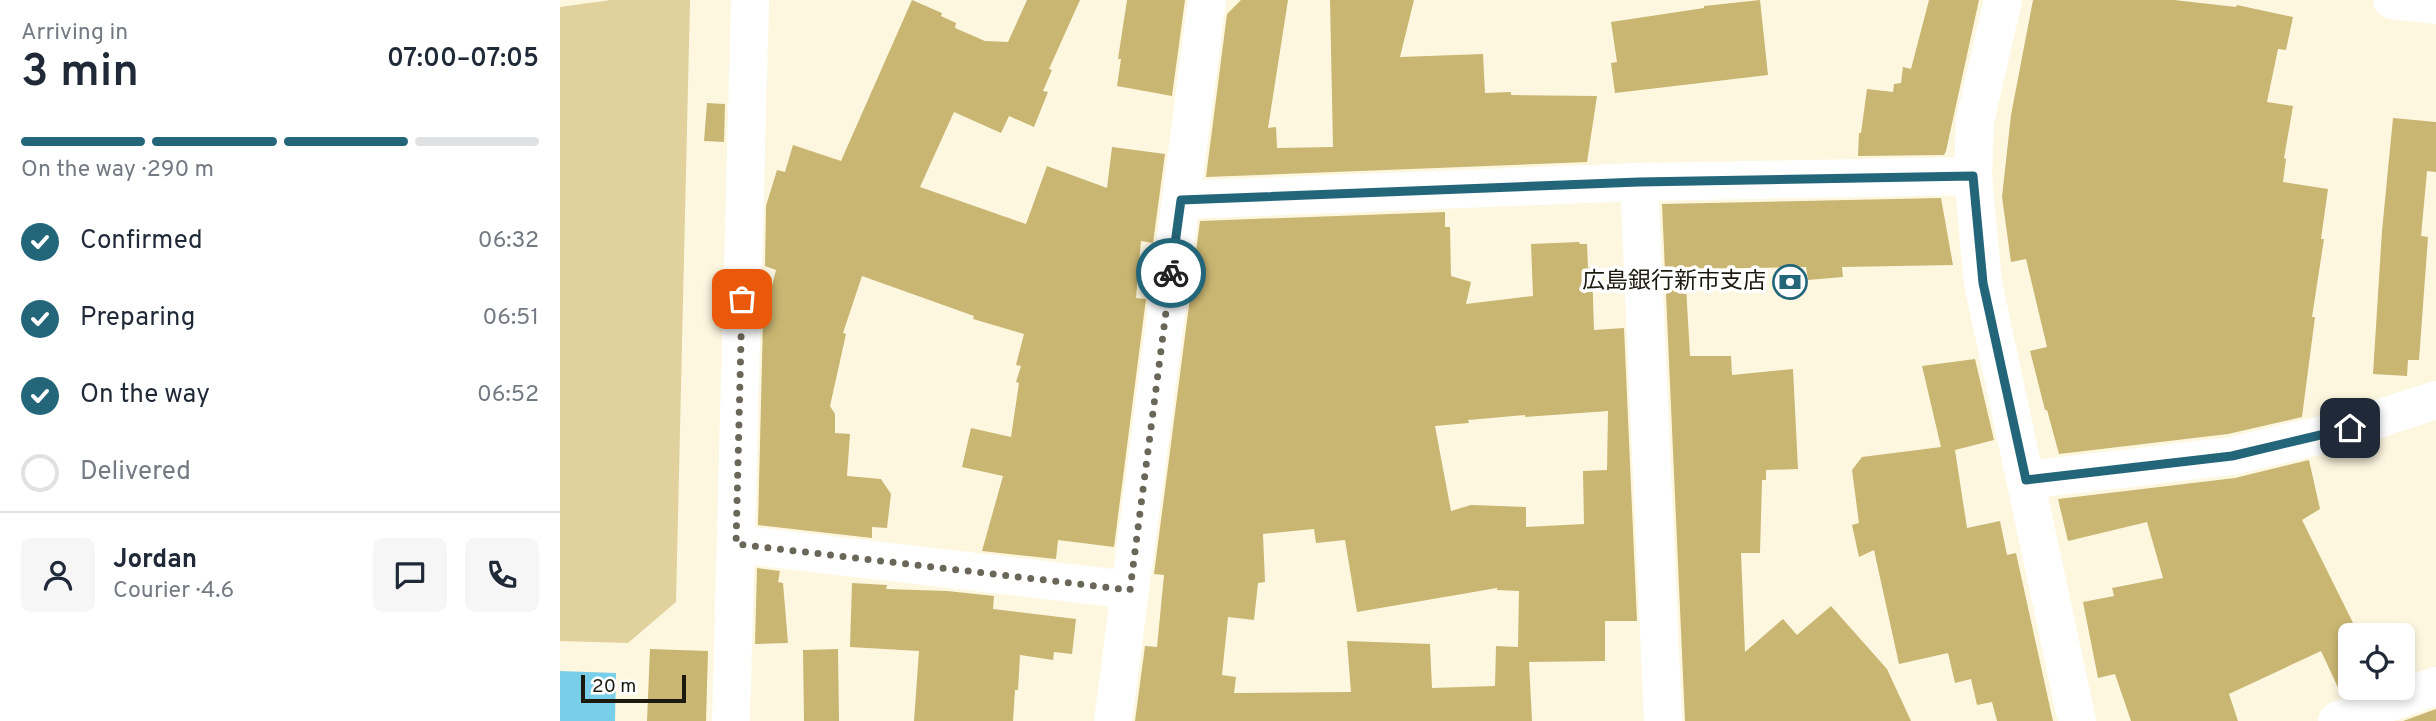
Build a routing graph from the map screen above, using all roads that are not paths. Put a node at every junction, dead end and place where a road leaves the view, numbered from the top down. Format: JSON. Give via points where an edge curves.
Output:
{"nodes":[{"id":1,"x":750,"y":0,"type":"edge"},
{"id":2,"x":1207,"y":0,"type":"edge"},
{"id":3,"x":2003,"y":0,"type":"edge"},
{"id":4,"x":2392,"y":0,"type":"edge"},
{"id":5,"x":2436,"y":5,"type":"edge"},
{"id":6,"x":1973,"y":176,"type":"junction"},
{"id":7,"x":1639,"y":182,"type":"junction"},
{"id":8,"x":1181,"y":200,"type":"junction"},
{"id":9,"x":2436,"y":400,"type":"edge"},
{"id":10,"x":2026,"y":480,"type":"junction"},
{"id":11,"x":736,"y":544,"type":"junction"},
{"id":12,"x":1130,"y":590,"type":"junction"},
{"id":13,"x":2436,"y":686,"type":"edge"},
{"id":14,"x":731,"y":721,"type":"edge"},
{"id":15,"x":1114,"y":721,"type":"edge"},
{"id":16,"x":1664,"y":721,"type":"edge"},
{"id":17,"x":2077,"y":721,"type":"edge"},
{"id":18,"x":2337,"y":721,"type":"edge"}],
"edges":[{"from":1,"to":11,"type":"street"},
{"from":2,"to":8,"type":"street"},
{"from":3,"to":6,"type":"street","via":[[1975,121]]},
{"from":4,"to":5,"type":"street"},
{"from":6,"to":7,"type":"street"},
{"from":6,"to":10,"type":"street","via":[[1983,283]]},
{"from":7,"to":8,"type":"street"},
{"from":7,"to":16,"type":"street"},
{"from":8,"to":12,"type":"street"},
{"from":9,"to":10,"type":"street","via":[[2350,428],[2232,456]]},
{"from":10,"to":17,"type":"street"},
{"from":11,"to":12,"type":"street"},
{"from":11,"to":14,"type":"street"},
{"from":12,"to":15,"type":"street"},
{"from":13,"to":18,"type":"street"}]}
